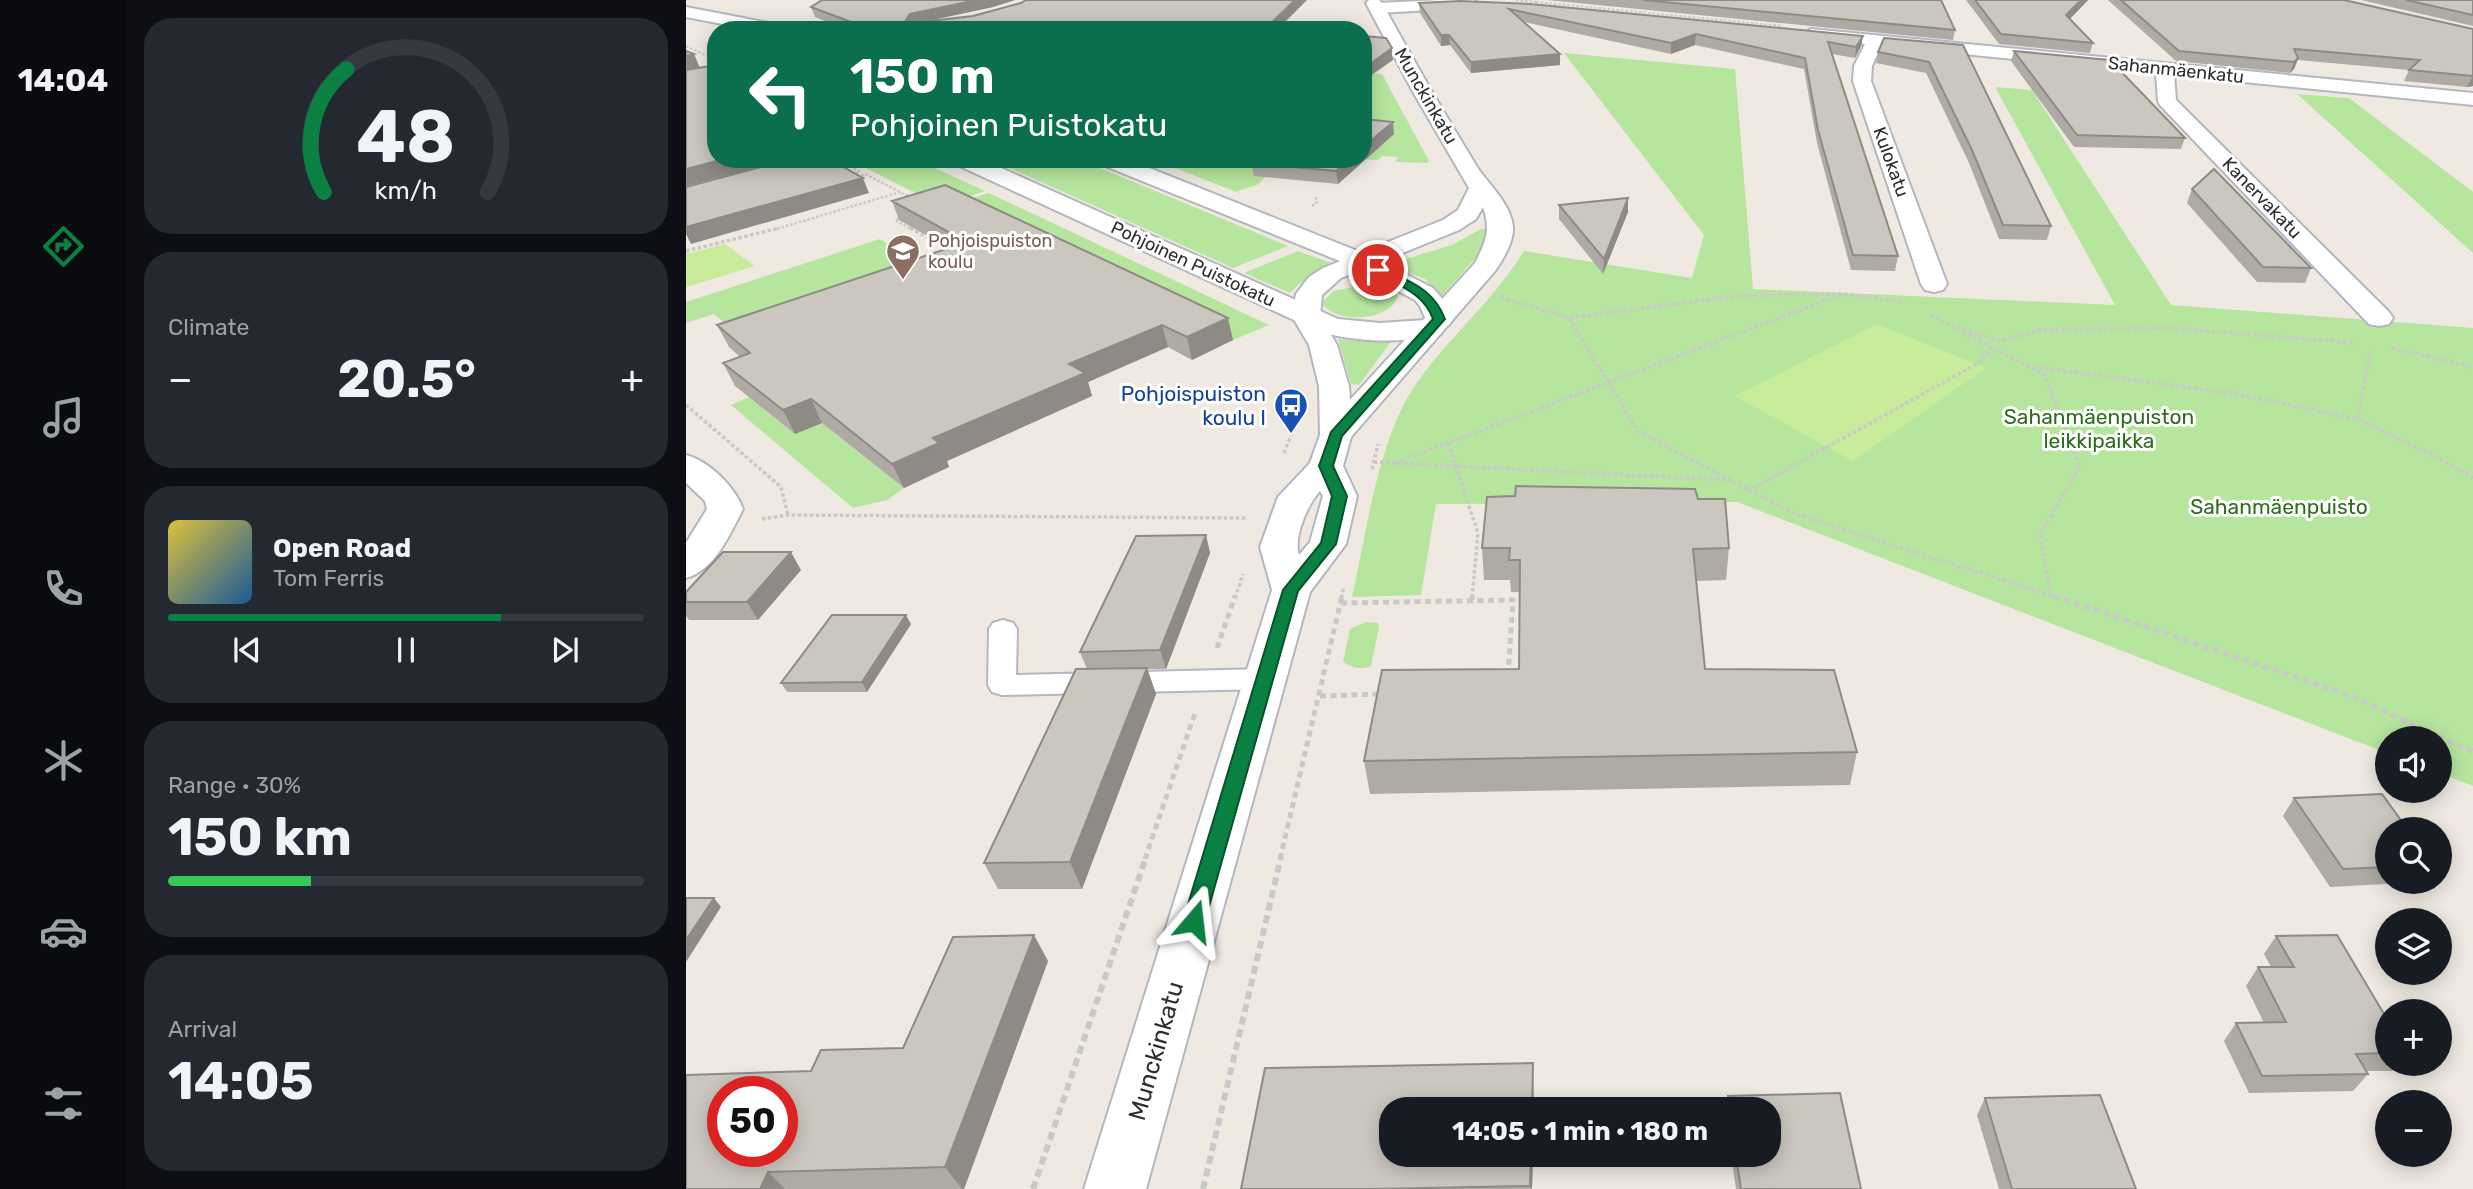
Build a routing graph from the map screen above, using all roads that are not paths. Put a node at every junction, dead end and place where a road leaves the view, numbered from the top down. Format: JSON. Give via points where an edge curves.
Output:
{"nodes":[{"id":1,"x":1373,"y":3,"type":"edge"},
{"id":2,"x":1523,"y":3,"type":"edge"},
{"id":3,"x":686,"y":12,"type":"edge"},
{"id":4,"x":724,"y":21,"type":"edge"},
{"id":5,"x":1794,"y":32,"type":"edge"},
{"id":6,"x":1875,"y":40,"type":"junction"},
{"id":7,"x":2165,"y":69,"type":"junction"},
{"id":8,"x":2473,"y":99,"type":"edge"},
{"id":9,"x":983,"y":168,"type":"edge"},
{"id":10,"x":1130,"y":168,"type":"edge"},
{"id":11,"x":1480,"y":187,"type":"junction"},
{"id":12,"x":1361,"y":261,"type":"junction"},
{"id":13,"x":1934,"y":284,"type":"dead end"},
{"id":14,"x":1306,"y":316,"type":"junction"},
{"id":15,"x":2379,"y":317,"type":"dead end"},
{"id":16,"x":1435,"y":324,"type":"junction"},
{"id":17,"x":1331,"y":451,"type":"junction"},
{"id":18,"x":686,"y":465,"type":"edge"},
{"id":19,"x":686,"y":566,"type":"edge"},
{"id":20,"x":1291,"y":590,"type":"junction"},
{"id":21,"x":1003,"y":629,"type":"dead end"},
{"id":22,"x":1265,"y":679,"type":"junction"},
{"id":23,"x":1115,"y":1189,"type":"edge"}],
"edges":[{"from":1,"to":2,"type":"street"},
{"from":1,"to":11,"type":"street","name":"Munckinkatu"},
{"from":3,"to":4,"type":"street"},
{"from":5,"to":6,"type":"street","name":"Sahanmäenkatu"},
{"from":6,"to":7,"type":"street","name":"Sahanmäenkatu"},
{"from":6,"to":13,"type":"street","name":"Kulokatu","via":[[1861,80]]},
{"from":7,"to":8,"type":"street","name":"Sahanmäenkatu"},
{"from":7,"to":15,"type":"street","name":"Kanervakatu","via":[[2167,101]]},
{"from":9,"to":14,"type":"street","name":"Pohjoinen Puistokatu"},
{"from":10,"to":12,"type":"street"},
{"from":11,"to":12,"type":"street","via":[[1468,214],[1451,225]]},
{"from":11,"to":16,"type":"street","name":"Munckinkatu","via":[[1495,207],[1501,227],[1497,245],[1486,266]]},
{"from":12,"to":14,"type":"street","via":[[1318,283],[1309,294]]},
{"from":12,"to":16,"type":"street","via":[[1424,295],[1433,303]]},
{"from":14,"to":16,"type":"street","name":"Pohjoinen Puistokatu","via":[[1352,331],[1388,332]]},
{"from":14,"to":17,"type":"street","name":"Munckinkatu","via":[[1323,345],[1334,386]]},
{"from":16,"to":17,"type":"street","name":"Munckinkatu"},
{"from":17,"to":20,"type":"street","name":"Munckinkatu","via":[[1340,496],[1328,544]]},
{"from":17,"to":20,"type":"street","name":"Munckinkatu","via":[[1295,497],[1279,547]]},
{"from":18,"to":19,"type":"street","via":[[721,497],[725,509],[719,524]]},
{"from":20,"to":22,"type":"street","name":"Munckinkatu"},
{"from":21,"to":22,"type":"lane","via":[[1002,685]]},
{"from":22,"to":23,"type":"street","name":"Munckinkatu"}]}
